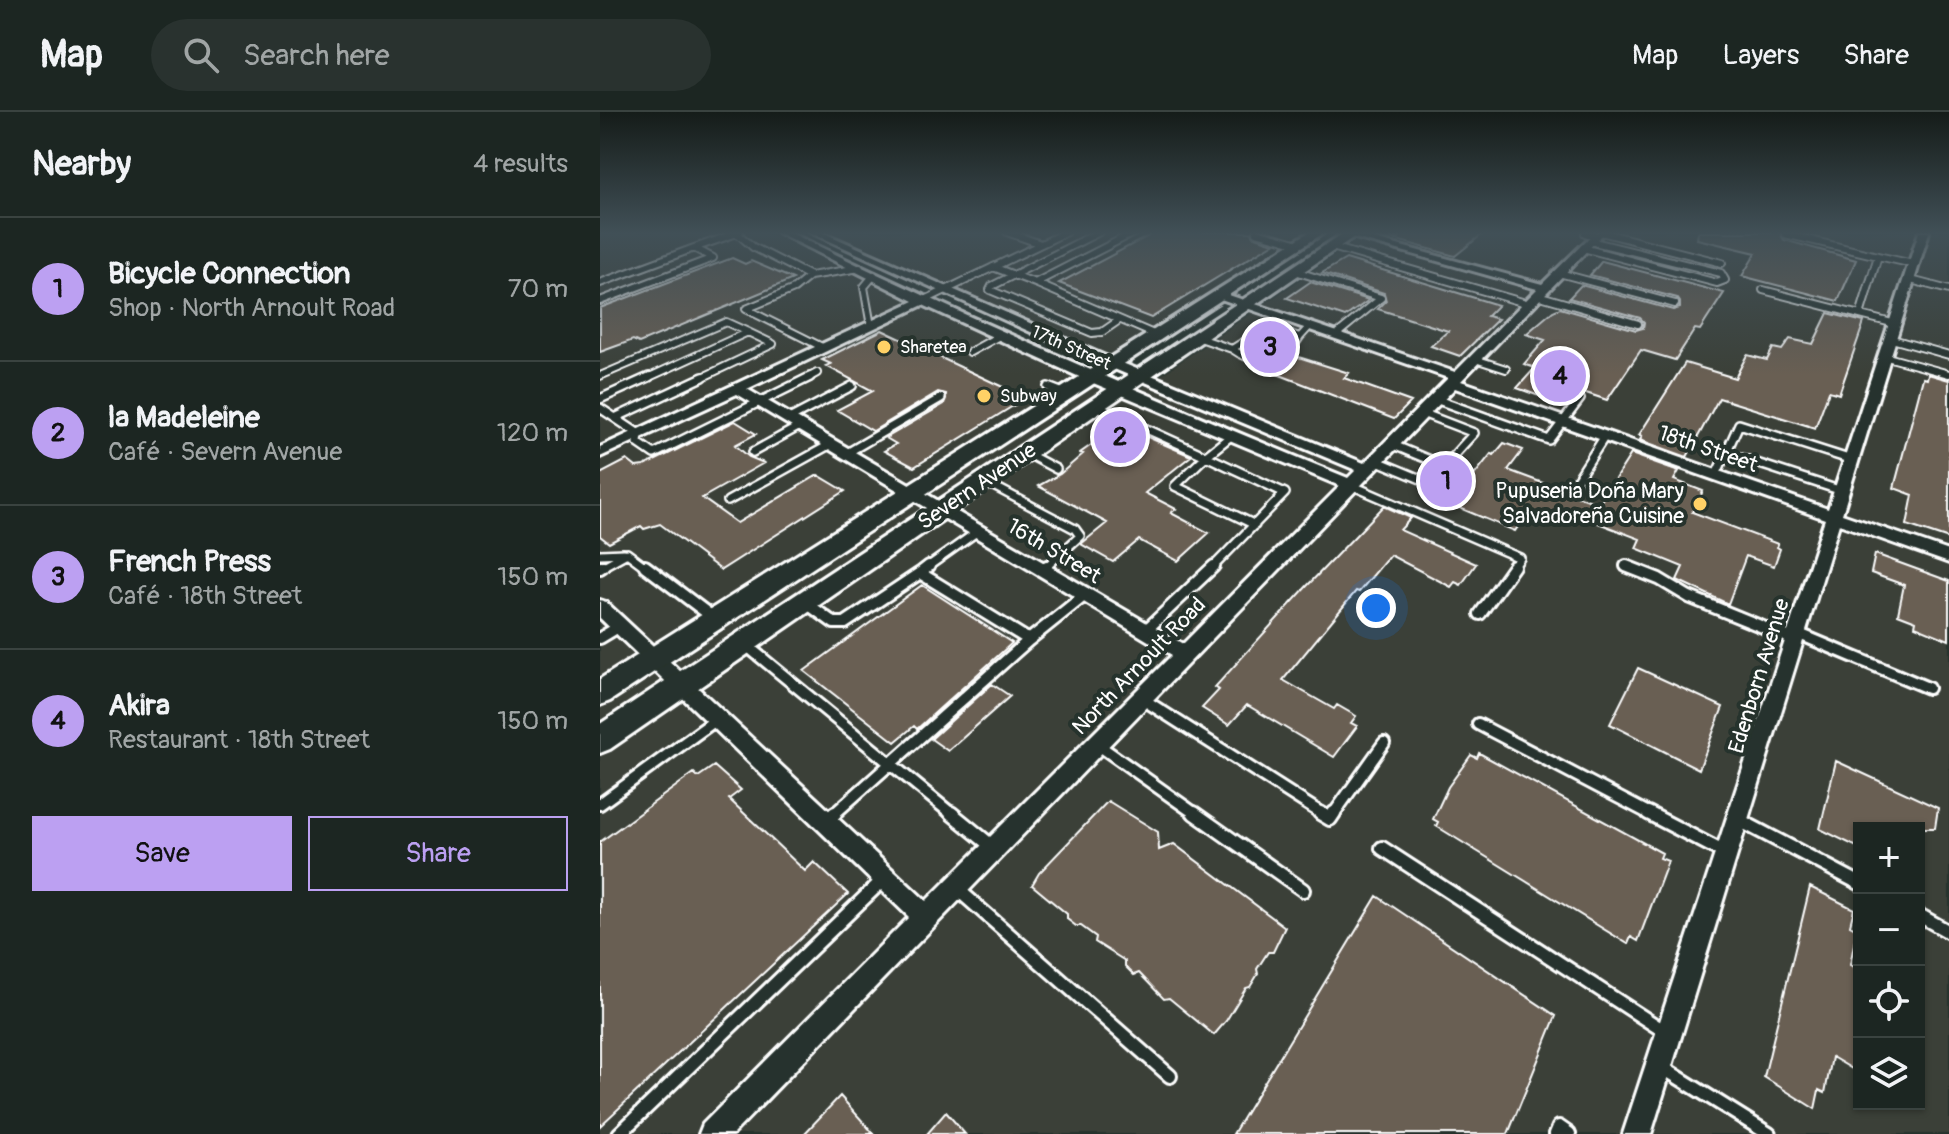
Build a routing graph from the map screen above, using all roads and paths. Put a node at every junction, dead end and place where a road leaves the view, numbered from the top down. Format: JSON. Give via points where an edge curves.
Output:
{"nodes":[{"id":1,"x":656,"y":280,"type":"edge"},
{"id":2,"x":805,"y":280,"type":"edge"},
{"id":3,"x":870,"y":280,"type":"edge"},
{"id":4,"x":883,"y":280,"type":"edge"},
{"id":5,"x":919,"y":280,"type":"edge"},
{"id":6,"x":967,"y":280,"type":"edge"},
{"id":7,"x":1005,"y":280,"type":"edge"},
{"id":8,"x":1026,"y":280,"type":"edge"},
{"id":9,"x":1041,"y":280,"type":"edge"},
{"id":10,"x":1243,"y":280,"type":"edge"},
{"id":11,"x":1282,"y":280,"type":"edge"},
{"id":12,"x":1323,"y":280,"type":"edge"},
{"id":13,"x":1484,"y":280,"type":"edge"},
{"id":14,"x":1484,"y":280,"type":"edge"},
{"id":15,"x":1553,"y":280,"type":"edge"},
{"id":16,"x":1584,"y":280,"type":"edge"},
{"id":17,"x":1704,"y":280,"type":"edge"},
{"id":18,"x":1725,"y":280,"type":"edge"},
{"id":19,"x":1871,"y":280,"type":"edge"},
{"id":20,"x":1908,"y":280,"type":"edge"},
{"id":21,"x":1927,"y":280,"type":"edge"},
{"id":22,"x":1035,"y":283,"type":"junction"},
{"id":23,"x":1763,"y":290,"type":"dead end"},
{"id":24,"x":1949,"y":290,"type":"edge"},
{"id":25,"x":944,"y":291,"type":"junction"},
{"id":26,"x":1219,"y":295,"type":"junction"},
{"id":27,"x":1537,"y":296,"type":"junction"},
{"id":28,"x":600,"y":301,"type":"edge"},
{"id":29,"x":923,"y":301,"type":"junction"},
{"id":30,"x":1246,"y":304,"type":"junction"},
{"id":31,"x":1675,"y":304,"type":"dead end"},
{"id":32,"x":1860,"y":315,"type":"junction"},
{"id":33,"x":1118,"y":321,"type":"junction"},
{"id":34,"x":1638,"y":324,"type":"dead end"},
{"id":35,"x":871,"y":326,"type":"junction"},
{"id":36,"x":1310,"y":326,"type":"junction"},
{"id":37,"x":748,"y":332,"type":"junction"},
{"id":38,"x":1156,"y":335,"type":"junction"},
{"id":39,"x":1336,"y":335,"type":"junction"},
{"id":40,"x":999,"y":336,"type":"junction"},
{"id":41,"x":1197,"y":337,"type":"junction"},
{"id":42,"x":1300,"y":337,"type":"junction"},
{"id":43,"x":1891,"y":340,"type":"junction"},
{"id":44,"x":824,"y":348,"type":"junction"},
{"id":45,"x":1232,"y":349,"type":"junction"},
{"id":46,"x":970,"y":352,"type":"dead end"},
{"id":47,"x":1949,"y":355,"type":"edge"},
{"id":48,"x":1475,"y":359,"type":"junction"},
{"id":49,"x":1112,"y":363,"type":"junction"},
{"id":50,"x":1506,"y":369,"type":"dead end"},
{"id":51,"x":817,"y":373,"type":"dead end"},
{"id":52,"x":1949,"y":374,"type":"edge"},
{"id":53,"x":1141,"y":375,"type":"junction"},
{"id":54,"x":600,"y":376,"type":"edge"},
{"id":55,"x":1091,"y":377,"type":"junction"},
{"id":56,"x":1454,"y":380,"type":"junction"},
{"id":57,"x":852,"y":386,"type":"dead end"},
{"id":58,"x":737,"y":388,"type":"junction"},
{"id":59,"x":1121,"y":388,"type":"junction"},
{"id":60,"x":941,"y":398,"type":"dead end"},
{"id":61,"x":600,"y":399,"type":"edge"},
{"id":62,"x":1580,"y":399,"type":"dead end"},
{"id":63,"x":760,"y":402,"type":"junction"},
{"id":64,"x":1096,"y":406,"type":"junction"},
{"id":65,"x":1428,"y":406,"type":"junction"},
{"id":66,"x":600,"y":408,"type":"edge"},
{"id":67,"x":615,"y":418,"type":"junction"},
{"id":68,"x":1564,"y":421,"type":"junction"},
{"id":69,"x":794,"y":422,"type":"junction"},
{"id":70,"x":639,"y":434,"type":"junction"},
{"id":71,"x":1232,"y":435,"type":"junction"},
{"id":72,"x":1605,"y":436,"type":"junction"},
{"id":73,"x":831,"y":444,"type":"junction"},
{"id":74,"x":1391,"y":444,"type":"junction"},
{"id":75,"x":753,"y":452,"type":"dead end"},
{"id":76,"x":600,"y":453,"type":"edge"},
{"id":77,"x":847,"y":453,"type":"junction"},
{"id":78,"x":1026,"y":453,"type":"junction"},
{"id":79,"x":1726,"y":453,"type":"junction"},
{"id":80,"x":1206,"y":456,"type":"junction"},
{"id":81,"x":1852,"y":460,"type":"junction"},
{"id":82,"x":1371,"y":465,"type":"junction"},
{"id":83,"x":1056,"y":469,"type":"dead end"},
{"id":84,"x":1716,"y":475,"type":"junction"},
{"id":85,"x":984,"y":481,"type":"junction"},
{"id":86,"x":1428,"y":482,"type":"dead end"},
{"id":87,"x":1351,"y":485,"type":"junction"},
{"id":88,"x":1573,"y":486,"type":"dead end"},
{"id":89,"x":1842,"y":491,"type":"junction"},
{"id":90,"x":912,"y":493,"type":"junction"},
{"id":91,"x":728,"y":501,"type":"dead end"},
{"id":92,"x":941,"y":510,"type":"junction"},
{"id":93,"x":1834,"y":517,"type":"junction"},
{"id":94,"x":1255,"y":525,"type":"junction"},
{"id":95,"x":978,"y":531,"type":"junction"},
{"id":96,"x":627,"y":553,"type":"junction"},
{"id":97,"x":600,"y":554,"type":"edge"},
{"id":98,"x":1949,"y":557,"type":"edge"},
{"id":99,"x":1625,"y":566,"type":"dead end"},
{"id":100,"x":600,"y":568,"type":"edge"},
{"id":101,"x":1043,"y":570,"type":"junction"},
{"id":102,"x":920,"y":573,"type":"junction"},
{"id":103,"x":1085,"y":595,"type":"junction"},
{"id":104,"x":805,"y":602,"type":"junction"},
{"id":105,"x":600,"y":607,"type":"edge"},
{"id":106,"x":1480,"y":614,"type":"dead end"},
{"id":107,"x":715,"y":620,"type":"junction"},
{"id":108,"x":620,"y":626,"type":"junction"},
{"id":109,"x":1145,"y":631,"type":"junction"},
{"id":110,"x":1796,"y":636,"type":"junction"},
{"id":111,"x":600,"y":638,"type":"edge"},
{"id":112,"x":1029,"y":640,"type":"junction"},
{"id":113,"x":744,"y":643,"type":"junction"},
{"id":114,"x":1185,"y":654,"type":"junction"},
{"id":115,"x":654,"y":659,"type":"junction"},
{"id":116,"x":682,"y":685,"type":"junction"},
{"id":117,"x":1928,"y":688,"type":"dead end"},
{"id":118,"x":600,"y":693,"type":"edge"},
{"id":119,"x":1141,"y":698,"type":"junction"},
{"id":120,"x":718,"y":719,"type":"junction"},
{"id":121,"x":1478,"y":724,"type":"dead end"},
{"id":122,"x":600,"y":740,"type":"edge"},
{"id":123,"x":1384,"y":743,"type":"dead end"},
{"id":124,"x":1097,"y":744,"type":"junction"},
{"id":125,"x":890,"y":763,"type":"junction"},
{"id":126,"x":600,"y":804,"type":"edge"},
{"id":127,"x":1739,"y":820,"type":"junction"},
{"id":128,"x":825,"y":822,"type":"junction"},
{"id":129,"x":994,"y":848,"type":"junction"},
{"id":130,"x":1382,"y":848,"type":"dead end"},
{"id":131,"x":1728,"y":854,"type":"junction"},
{"id":132,"x":885,"y":878,"type":"junction"},
{"id":133,"x":1853,"y":880,"type":"edge"},
{"id":134,"x":955,"y":887,"type":"junction"},
{"id":135,"x":1303,"y":890,"type":"dead end"},
{"id":136,"x":926,"y":917,"type":"junction"},
{"id":137,"x":1925,"y":918,"type":"edge"},
{"id":138,"x":1949,"y":932,"type":"edge"},
{"id":139,"x":1670,"y":1035,"type":"junction"},
{"id":140,"x":1660,"y":1066,"type":"junction"},
{"id":141,"x":1170,"y":1076,"type":"dead end"},
{"id":142,"x":619,"y":1134,"type":"edge"},
{"id":143,"x":713,"y":1134,"type":"edge"},
{"id":144,"x":1556,"y":1134,"type":"edge"},
{"id":145,"x":1569,"y":1134,"type":"edge"},
{"id":146,"x":1637,"y":1134,"type":"edge"},
{"id":147,"x":1769,"y":1134,"type":"edge"}],
"edges":[{"from":1,"to":28,"type":"lane"},
{"from":2,"to":44,"type":"lane","via":[[746,309]]},
{"from":3,"to":35,"type":"lane","via":[[864,287]]},
{"from":4,"to":29,"type":"street","name":"17th Street"},
{"from":5,"to":25,"type":"street","name":"17th Street"},
{"from":6,"to":25,"type":"lane"},
{"from":7,"to":33,"type":"lane","via":[[990,290],[1092,333]]},
{"from":8,"to":22,"type":"lane"},
{"from":9,"to":22,"type":"lane"},
{"from":10,"to":26,"type":"street","name":"Severn Avenue"},
{"from":11,"to":30,"type":"street","name":"Severn Avenue"},
{"from":12,"to":39,"type":"lane","via":[[1381,298]]},
{"from":13,"to":27,"type":"street"},
{"from":14,"to":27,"type":"lane"},
{"from":15,"to":27,"type":"street","name":"North Arnoult Road"},
{"from":16,"to":31,"type":"lane"},
{"from":17,"to":18,"type":"lane"},
{"from":19,"to":32,"type":"lane"},
{"from":20,"to":43,"type":"street","name":"Edenborn Avenue"},
{"from":21,"to":24,"type":"lane"},
{"from":22,"to":33,"type":"lane","via":[[1117,316]]},
{"from":23,"to":32,"type":"lane"},
{"from":25,"to":29,"type":"lane"},
{"from":25,"to":49,"type":"street","name":"17th Street"},
{"from":26,"to":30,"type":"street","name":"18th Street"},
{"from":26,"to":38,"type":"street","name":"Severn Avenue"},
{"from":27,"to":34,"type":"lane"},
{"from":27,"to":48,"type":"street","name":"North Arnoult Road"},
{"from":29,"to":35,"type":"street"},
{"from":29,"to":40,"type":"street","name":"17th Street"},
{"from":30,"to":36,"type":"street","name":"18th Street"},
{"from":30,"to":41,"type":"street","name":"Severn Avenue"},
{"from":32,"to":43,"type":"lane"},
{"from":33,"to":38,"type":"lane"},
{"from":35,"to":44,"type":"street"},
{"from":36,"to":39,"type":"street","name":"18th Street"},
{"from":36,"to":42,"type":"lane"},
{"from":37,"to":54,"type":"lane","via":[[726,322]]},
{"from":37,"to":61,"type":"lane"},
{"from":37,"to":67,"type":"lane","via":[[773,344]]},
{"from":38,"to":49,"type":"street","name":"Severn Avenue"},
{"from":39,"to":56,"type":"street","name":"18th Street"},
{"from":40,"to":46,"type":"lane"},
{"from":40,"to":55,"type":"street","name":"17th Street"},
{"from":41,"to":45,"type":"lane"},
{"from":41,"to":53,"type":"street","name":"Severn Avenue"},
{"from":42,"to":45,"type":"lane","via":[[1267,327]]},
{"from":42,"to":45,"type":"lane","via":[[1266,363]]},
{"from":43,"to":47,"type":"lane"},
{"from":43,"to":52,"type":"lane"},
{"from":43,"to":81,"type":"street","name":"Edenborn Avenue"},
{"from":44,"to":58,"type":"street"},
{"from":48,"to":50,"type":"lane"},
{"from":48,"to":56,"type":"street","name":"North Arnoult Road"},
{"from":49,"to":53,"type":"street","name":"17th Street"},
{"from":49,"to":55,"type":"street","name":"Severn Avenue"},
{"from":51,"to":63,"type":"lane"},
{"from":53,"to":59,"type":"street","name":"Severn Avenue"},
{"from":53,"to":82,"type":"street","name":"17th Street"},
{"from":55,"to":59,"type":"street","name":"17th Street"},
{"from":55,"to":90,"type":"street","name":"Severn Avenue","via":[[1057,390]]},
{"from":56,"to":65,"type":"street","name":"North Arnoult Road"},
{"from":56,"to":68,"type":"street","name":"18th Street"},
{"from":57,"to":69,"type":"lane"},
{"from":58,"to":63,"type":"street","name":"16th Street"},
{"from":58,"to":70,"type":"street"},
{"from":59,"to":64,"type":"street","name":"Severn Avenue"},
{"from":59,"to":71,"type":"street","name":"17th Street"},
{"from":60,"to":77,"type":"lane"},
{"from":62,"to":68,"type":"lane"},
{"from":63,"to":69,"type":"street","name":"16th Street"},
{"from":63,"to":70,"type":"lane","via":[[654,454],[638,443]]},
{"from":64,"to":78,"type":"street","name":"Severn Avenue"},
{"from":64,"to":80,"type":"lane"},
{"from":65,"to":68,"type":"lane","via":[[1549,440]]},
{"from":65,"to":74,"type":"street","name":"North Arnoult Road"},
{"from":65,"to":74,"type":"lane","via":[[1474,433],[1444,466]]},
{"from":66,"to":67,"type":"lane"},
{"from":67,"to":70,"type":"lane"},
{"from":68,"to":72,"type":"street","name":"18th Street"},
{"from":69,"to":73,"type":"street","name":"16th Street"},
{"from":69,"to":75,"type":"lane"},
{"from":70,"to":76,"type":"street"},
{"from":71,"to":80,"type":"lane"},
{"from":71,"to":87,"type":"street","name":"17th Street"},
{"from":72,"to":84,"type":"street","name":"18th Street"},
{"from":72,"to":88,"type":"lane"},
{"from":73,"to":77,"type":"street","name":"16th Street"},
{"from":73,"to":91,"type":"lane"},
{"from":74,"to":82,"type":"street","name":"North Arnoult Road"},
{"from":77,"to":90,"type":"street","name":"16th Street"},
{"from":78,"to":83,"type":"lane"},
{"from":78,"to":85,"type":"street","name":"Severn Avenue"},
{"from":79,"to":81,"type":"lane","via":[[1739,424]]},
{"from":79,"to":84,"type":"lane"},
{"from":79,"to":89,"type":"lane"},
{"from":80,"to":94,"type":"lane","via":[[1285,493]]},
{"from":80,"to":94,"type":"lane","via":[[1175,486]]},
{"from":81,"to":89,"type":"street","name":"Edenborn Avenue"},
{"from":82,"to":86,"type":"lane"},
{"from":82,"to":87,"type":"street","name":"North Arnoult Road"},
{"from":84,"to":93,"type":"street","name":"18th Street"},
{"from":85,"to":92,"type":"street","name":"Severn Avenue"},
{"from":85,"to":101,"type":"lane","via":[[1080,536]]},
{"from":87,"to":106,"type":"lane","via":[[1520,558]]},
{"from":87,"to":114,"type":"street","name":"North Arnoult Road"},
{"from":89,"to":93,"type":"street","name":"Edenborn Avenue"},
{"from":90,"to":92,"type":"street","name":"16th Street"},
{"from":90,"to":107,"type":"street","name":"Severn Avenue"},
{"from":92,"to":95,"type":"street","name":"16th Street"},
{"from":92,"to":104,"type":"street","name":"Severn Avenue"},
{"from":93,"to":98,"type":"street","name":"18th Street"},
{"from":93,"to":110,"type":"street","name":"Edenborn Avenue"},
{"from":94,"to":109,"type":"lane"},
{"from":95,"to":101,"type":"street","name":"16th Street"},
{"from":95,"to":102,"type":"lane"},
{"from":96,"to":97,"type":"lane"},
{"from":96,"to":100,"type":"lane"},
{"from":96,"to":107,"type":"lane"},
{"from":99,"to":110,"type":"lane","via":[[1689,597]]},
{"from":101,"to":103,"type":"street","name":"16th Street"},
{"from":102,"to":104,"type":"lane","via":[[845,623],[834,623]]},
{"from":102,"to":112,"type":"lane"},
{"from":103,"to":109,"type":"street","name":"16th Street"},
{"from":103,"to":112,"type":"lane"},
{"from":104,"to":113,"type":"street","name":"Severn Avenue"},
{"from":105,"to":108,"type":"street"},
{"from":107,"to":115,"type":"street","name":"Severn Avenue"},
{"from":108,"to":111,"type":"lane"},
{"from":108,"to":115,"type":"street"},
{"from":109,"to":114,"type":"street","name":"16th Street"},
{"from":110,"to":117,"type":"lane"},
{"from":110,"to":127,"type":"street","name":"Edenborn Avenue"},
{"from":112,"to":125,"type":"lane"},
{"from":113,"to":116,"type":"street","name":"Severn Avenue"},
{"from":113,"to":125,"type":"lane"},
{"from":114,"to":119,"type":"street","name":"North Arnoult Road"},
{"from":115,"to":116,"type":"street"},
{"from":115,"to":118,"type":"street","name":"Severn Avenue"},
{"from":116,"to":120,"type":"street"},
{"from":116,"to":122,"type":"street","name":"Severn Avenue"},
{"from":119,"to":123,"type":"lane","via":[[1330,819]]},
{"from":119,"to":124,"type":"street","name":"North Arnoult Road"},
{"from":120,"to":126,"type":"lane"},
{"from":120,"to":128,"type":"street"},
{"from":121,"to":131,"type":"lane"},
{"from":124,"to":129,"type":"street","name":"North Arnoult Road"},
{"from":124,"to":135,"type":"lane"},
{"from":125,"to":128,"type":"lane"},
{"from":125,"to":129,"type":"lane"},
{"from":127,"to":131,"type":"street","name":"Edenborn Avenue"},
{"from":127,"to":133,"type":"lane"},
{"from":128,"to":132,"type":"street"},
{"from":129,"to":134,"type":"street","name":"North Arnoult Road"},
{"from":130,"to":139,"type":"lane"},
{"from":131,"to":139,"type":"street","name":"Edenborn Avenue"},
{"from":132,"to":136,"type":"street"},
{"from":132,"to":142,"type":"lane"},
{"from":134,"to":136,"type":"street","name":"North Arnoult Road"},
{"from":134,"to":141,"type":"lane"},
{"from":136,"to":143,"type":"street","name":"North Arnoult Road"},
{"from":137,"to":138,"type":"lane"},
{"from":139,"to":140,"type":"street","name":"Edenborn Avenue"},
{"from":140,"to":146,"type":"street","name":"Edenborn Avenue"},
{"from":140,"to":147,"type":"lane"},
{"from":144,"to":145,"type":"lane","via":[[1559,1127]]}]}
